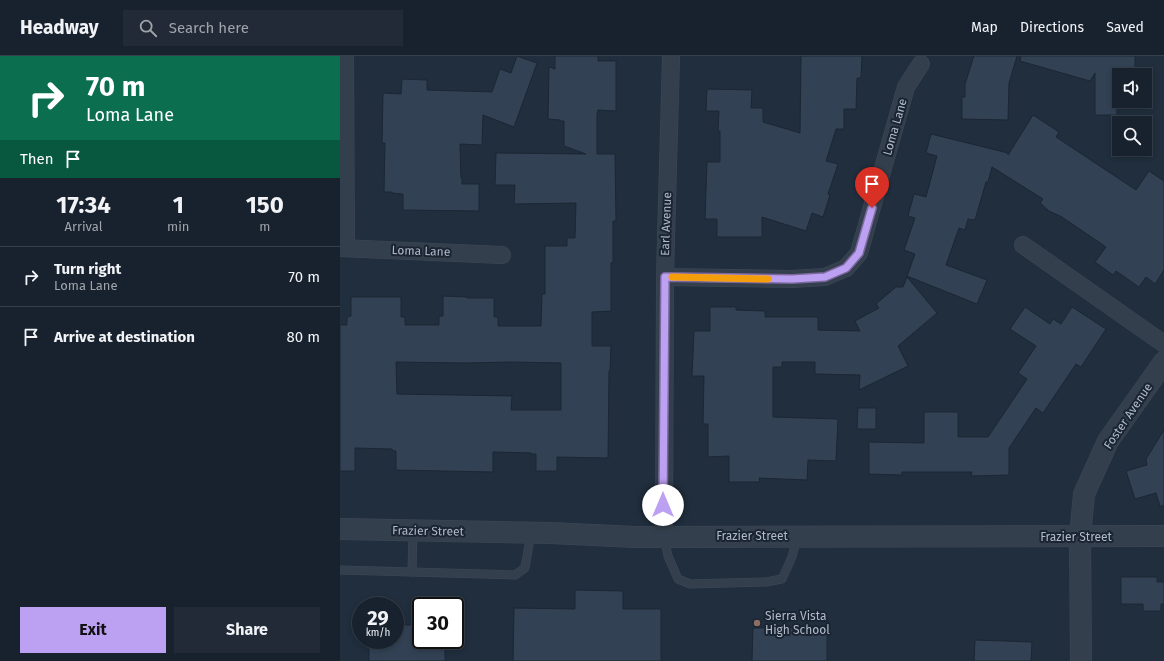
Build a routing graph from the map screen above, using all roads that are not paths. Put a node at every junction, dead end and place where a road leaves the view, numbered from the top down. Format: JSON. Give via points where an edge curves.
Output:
{"nodes":[{"id":1,"x":344,"y":56,"type":"edge"},
{"id":2,"x":670,"y":56,"type":"edge"},
{"id":3,"x":921,"y":64,"type":"dead end"},
{"id":4,"x":1023,"y":244,"type":"dead end"},
{"id":5,"x":343,"y":248,"type":"edge"},
{"id":6,"x":502,"y":255,"type":"dead end"},
{"id":7,"x":665,"y":277,"type":"junction"},
{"id":8,"x":1164,"y":344,"type":"edge"},
{"id":9,"x":1164,"y":362,"type":"edge"},
{"id":10,"x":340,"y":528,"type":"edge"},
{"id":11,"x":414,"y":530,"type":"junction"},
{"id":12,"x":531,"y":533,"type":"junction"},
{"id":13,"x":664,"y":536,"type":"junction"},
{"id":14,"x":798,"y":536,"type":"junction"},
{"id":15,"x":1164,"y":536,"type":"edge"},
{"id":16,"x":1080,"y":537,"type":"junction"},
{"id":17,"x":340,"y":570,"type":"edge"},
{"id":18,"x":412,"y":572,"type":"junction"},
{"id":19,"x":1081,"y":661,"type":"edge"}],
"edges":[{"from":1,"to":5,"type":"street"},
{"from":2,"to":7,"type":"street","name":"Earl Avenue"},
{"from":3,"to":7,"type":"street","name":"Loma Lane","via":[[906,87],[859,253],[846,268],[825,277],[792,279]]},
{"from":4,"to":8,"type":"street"},
{"from":5,"to":6,"type":"street","name":"Loma Lane"},
{"from":7,"to":13,"type":"street","name":"Earl Avenue"},
{"from":9,"to":16,"type":"street","name":"Foster Avenue","via":[[1108,441],[1084,494]]},
{"from":10,"to":11,"type":"street","name":"Frazier Street"},
{"from":11,"to":12,"type":"street","name":"Frazier Street"},
{"from":11,"to":18,"type":"lane"},
{"from":12,"to":13,"type":"street","name":"Frazier Street"},
{"from":12,"to":18,"type":"lane","via":[[525,568],[515,575]]},
{"from":13,"to":14,"type":"street","name":"Frazier Street"},
{"from":13,"to":14,"type":"lane","via":[[668,556],[678,579],[690,584],[766,582],[782,579]]},
{"from":14,"to":16,"type":"street","name":"Frazier Street"},
{"from":15,"to":16,"type":"street","name":"Frazier Street"},
{"from":16,"to":19,"type":"street","name":"Foster Avenue"},
{"from":17,"to":18,"type":"lane"}]}
